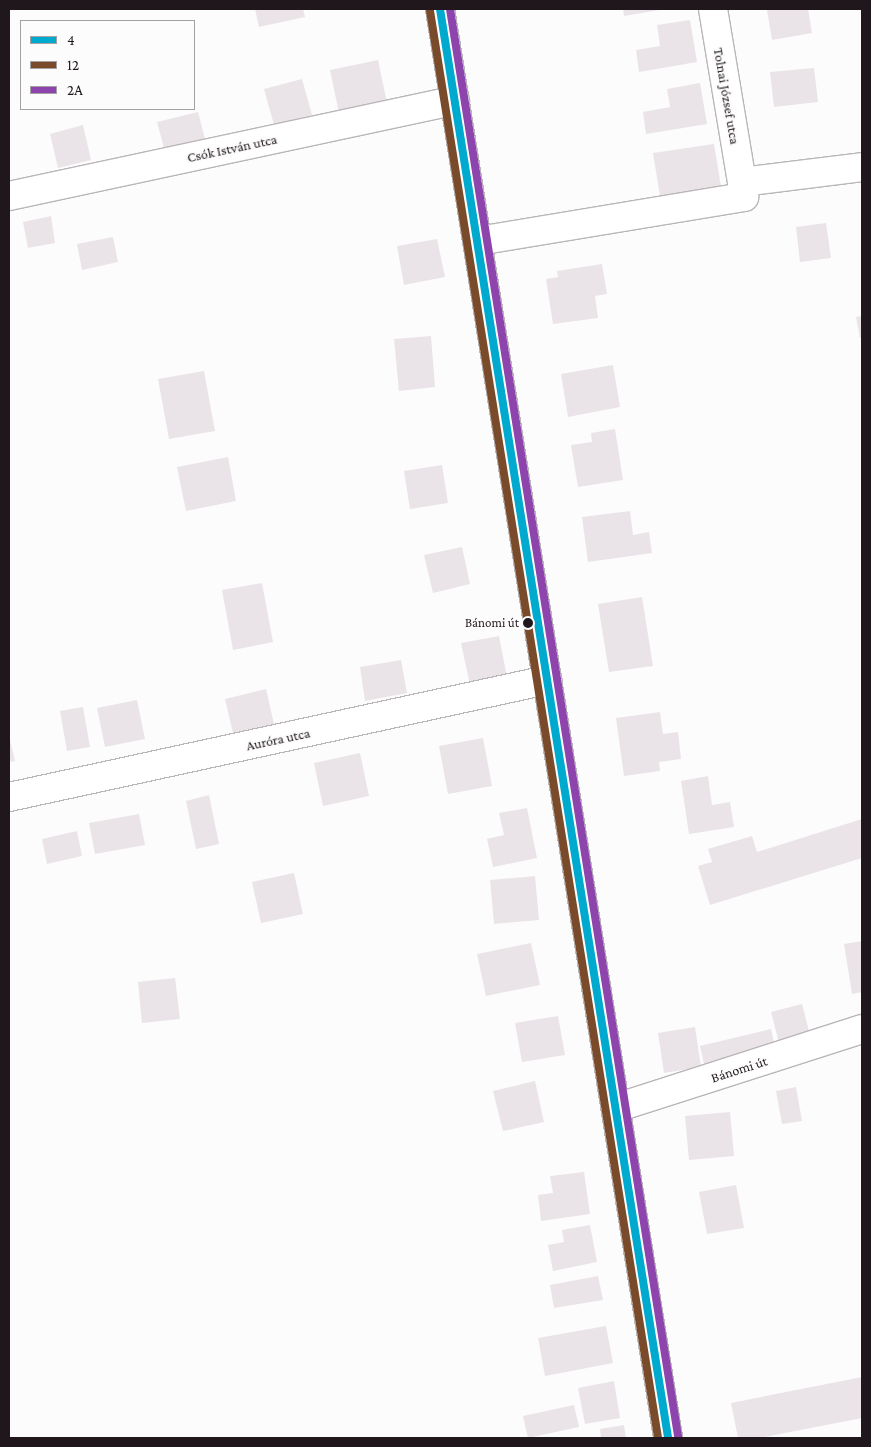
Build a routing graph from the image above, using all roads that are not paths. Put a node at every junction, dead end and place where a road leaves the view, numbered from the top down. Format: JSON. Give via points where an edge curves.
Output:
{"nodes":[{"id":1,"x":440,"y":9,"type":"edge"},
{"id":2,"x":712,"y":9,"type":"edge"},
{"id":3,"x":455,"y":100,"type":"junction"},
{"id":4,"x":862,"y":167,"type":"edge"},
{"id":5,"x":742,"y":182,"type":"junction"},
{"id":6,"x":9,"y":196,"type":"edge"},
{"id":7,"x":478,"y":240,"type":"junction"},
{"id":8,"x":547,"y":680,"type":"junction"},
{"id":9,"x":9,"y":797,"type":"edge"},
{"id":10,"x":862,"y":1029,"type":"edge"},
{"id":11,"x":616,"y":1108,"type":"junction"},
{"id":12,"x":668,"y":1438,"type":"edge"}],
"edges":[{"from":1,"to":3,"type":"street"},
{"from":2,"to":5,"type":"street","name":"Tolnai József utca"},
{"from":3,"to":6,"type":"street","name":"Csók István utca"},
{"from":3,"to":7,"type":"street"},
{"from":4,"to":5,"type":"street"},
{"from":5,"to":7,"type":"street","via":[[744,197]]},
{"from":7,"to":8,"type":"street"},
{"from":8,"to":9,"type":"street","name":"Auróra utca"},
{"from":8,"to":11,"type":"street"},
{"from":10,"to":11,"type":"street","name":"Bánomi út"},
{"from":11,"to":12,"type":"street"}]}
